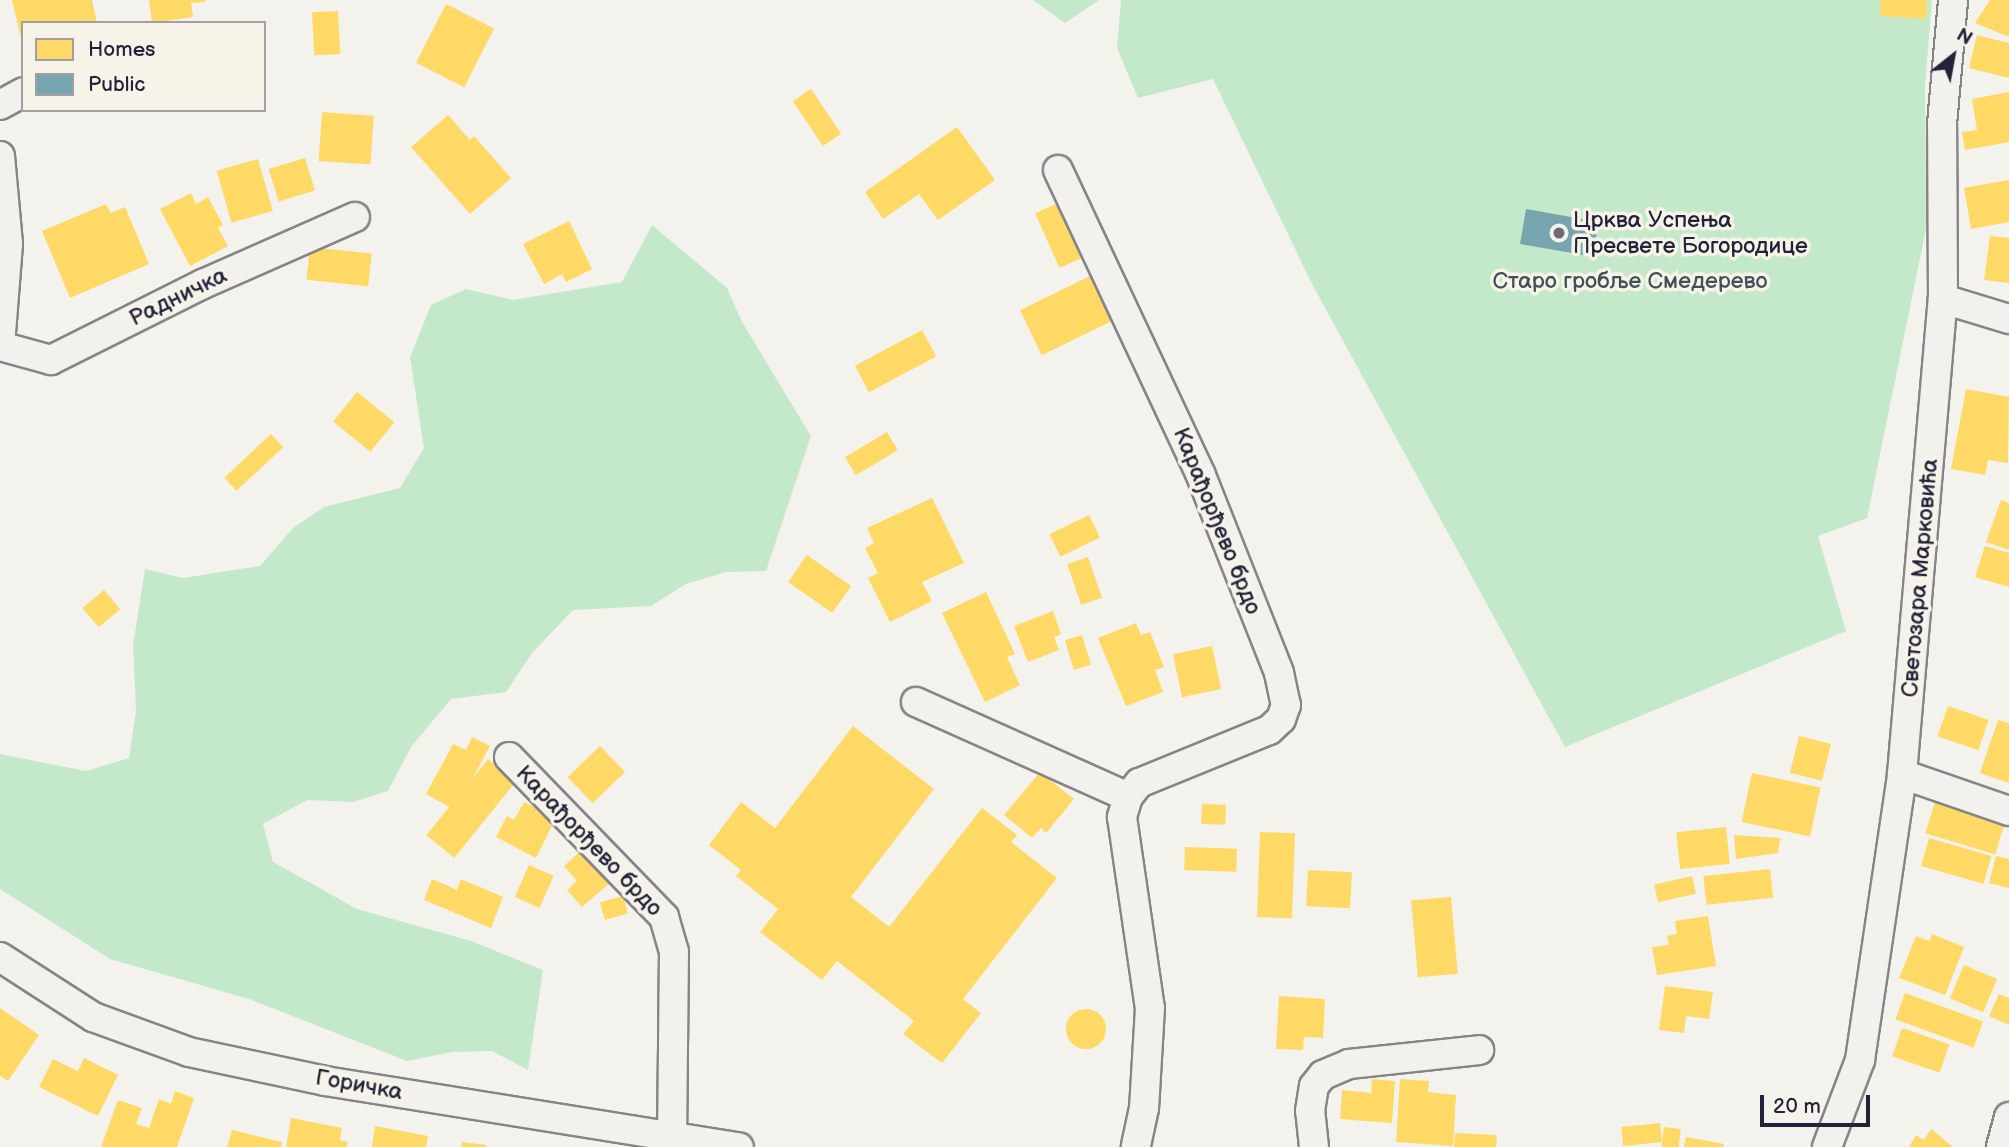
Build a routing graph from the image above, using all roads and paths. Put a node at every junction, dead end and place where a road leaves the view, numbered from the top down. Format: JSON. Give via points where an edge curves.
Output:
{"nodes":[{"id":1,"x":1953,"y":0,"type":"edge"},
{"id":2,"x":21,"y":93,"type":"edge"},
{"id":3,"x":0,"y":105,"type":"edge"},
{"id":4,"x":0,"y":156,"type":"edge"},
{"id":5,"x":1058,"y":170,"type":"dead end"},
{"id":6,"x":355,"y":217,"type":"dead end"},
{"id":7,"x":1943,"y":299,"type":"junction"},
{"id":8,"x":2009,"y":318,"type":"edge"},
{"id":9,"x":0,"y":346,"type":"edge"},
{"id":10,"x":916,"y":702,"type":"dead end"},
{"id":11,"x":509,"y":757,"type":"dead end"},
{"id":12,"x":1902,"y":774,"type":"junction"},
{"id":13,"x":1128,"y":797,"type":"junction"},
{"id":14,"x":2009,"y":811,"type":"edge"},
{"id":15,"x":0,"y":957,"type":"edge"},
{"id":16,"x":1479,"y":1050,"type":"dead end"},
{"id":17,"x":2009,"y":1117,"type":"edge"},
{"id":18,"x":672,"y":1135,"type":"junction"},
{"id":19,"x":739,"y":1147,"type":"edge"},
{"id":20,"x":1136,"y":1147,"type":"edge"},
{"id":21,"x":1314,"y":1147,"type":"edge"},
{"id":22,"x":1827,"y":1147,"type":"edge"},
{"id":23,"x":2001,"y":1147,"type":"edge"}],
"edges":[{"from":1,"to":7,"type":"street","name":"Светозара Марковића","via":[[1942,124]]},
{"from":2,"to":3,"type":"street"},
{"from":4,"to":9,"type":"street","name":"Радничка","via":[[8,244]]},
{"from":5,"to":13,"type":"street","name":"Карађорђево брдо","via":[[1200,473],[1279,673],[1286,705],[1281,719],[1269,730],[1139,783]]},
{"from":6,"to":9,"type":"street","name":"Радничка","via":[[203,284],[51,360]]},
{"from":7,"to":8,"type":"street"},
{"from":7,"to":12,"type":"street","name":"Светозара Марковића"},
{"from":10,"to":13,"type":"street"},
{"from":11,"to":18,"type":"street","name":"Карађорђево брдо","via":[[667,924],[674,952]]},
{"from":12,"to":14,"type":"street"},
{"from":12,"to":22,"type":"street","name":"Светозара Марковића","via":[[1860,1060]]},
{"from":13,"to":20,"type":"street","via":[[1122,817],[1150,1008],[1144,1108]]},
{"from":15,"to":18,"type":"street","name":"Горичка","via":[[93,1017],[189,1052],[325,1081]]},
{"from":16,"to":21,"type":"street","via":[[1349,1063],[1323,1075],[1314,1086]]},
{"from":17,"to":23,"type":"street"},
{"from":18,"to":19,"type":"street","name":"Горичка"}]}
